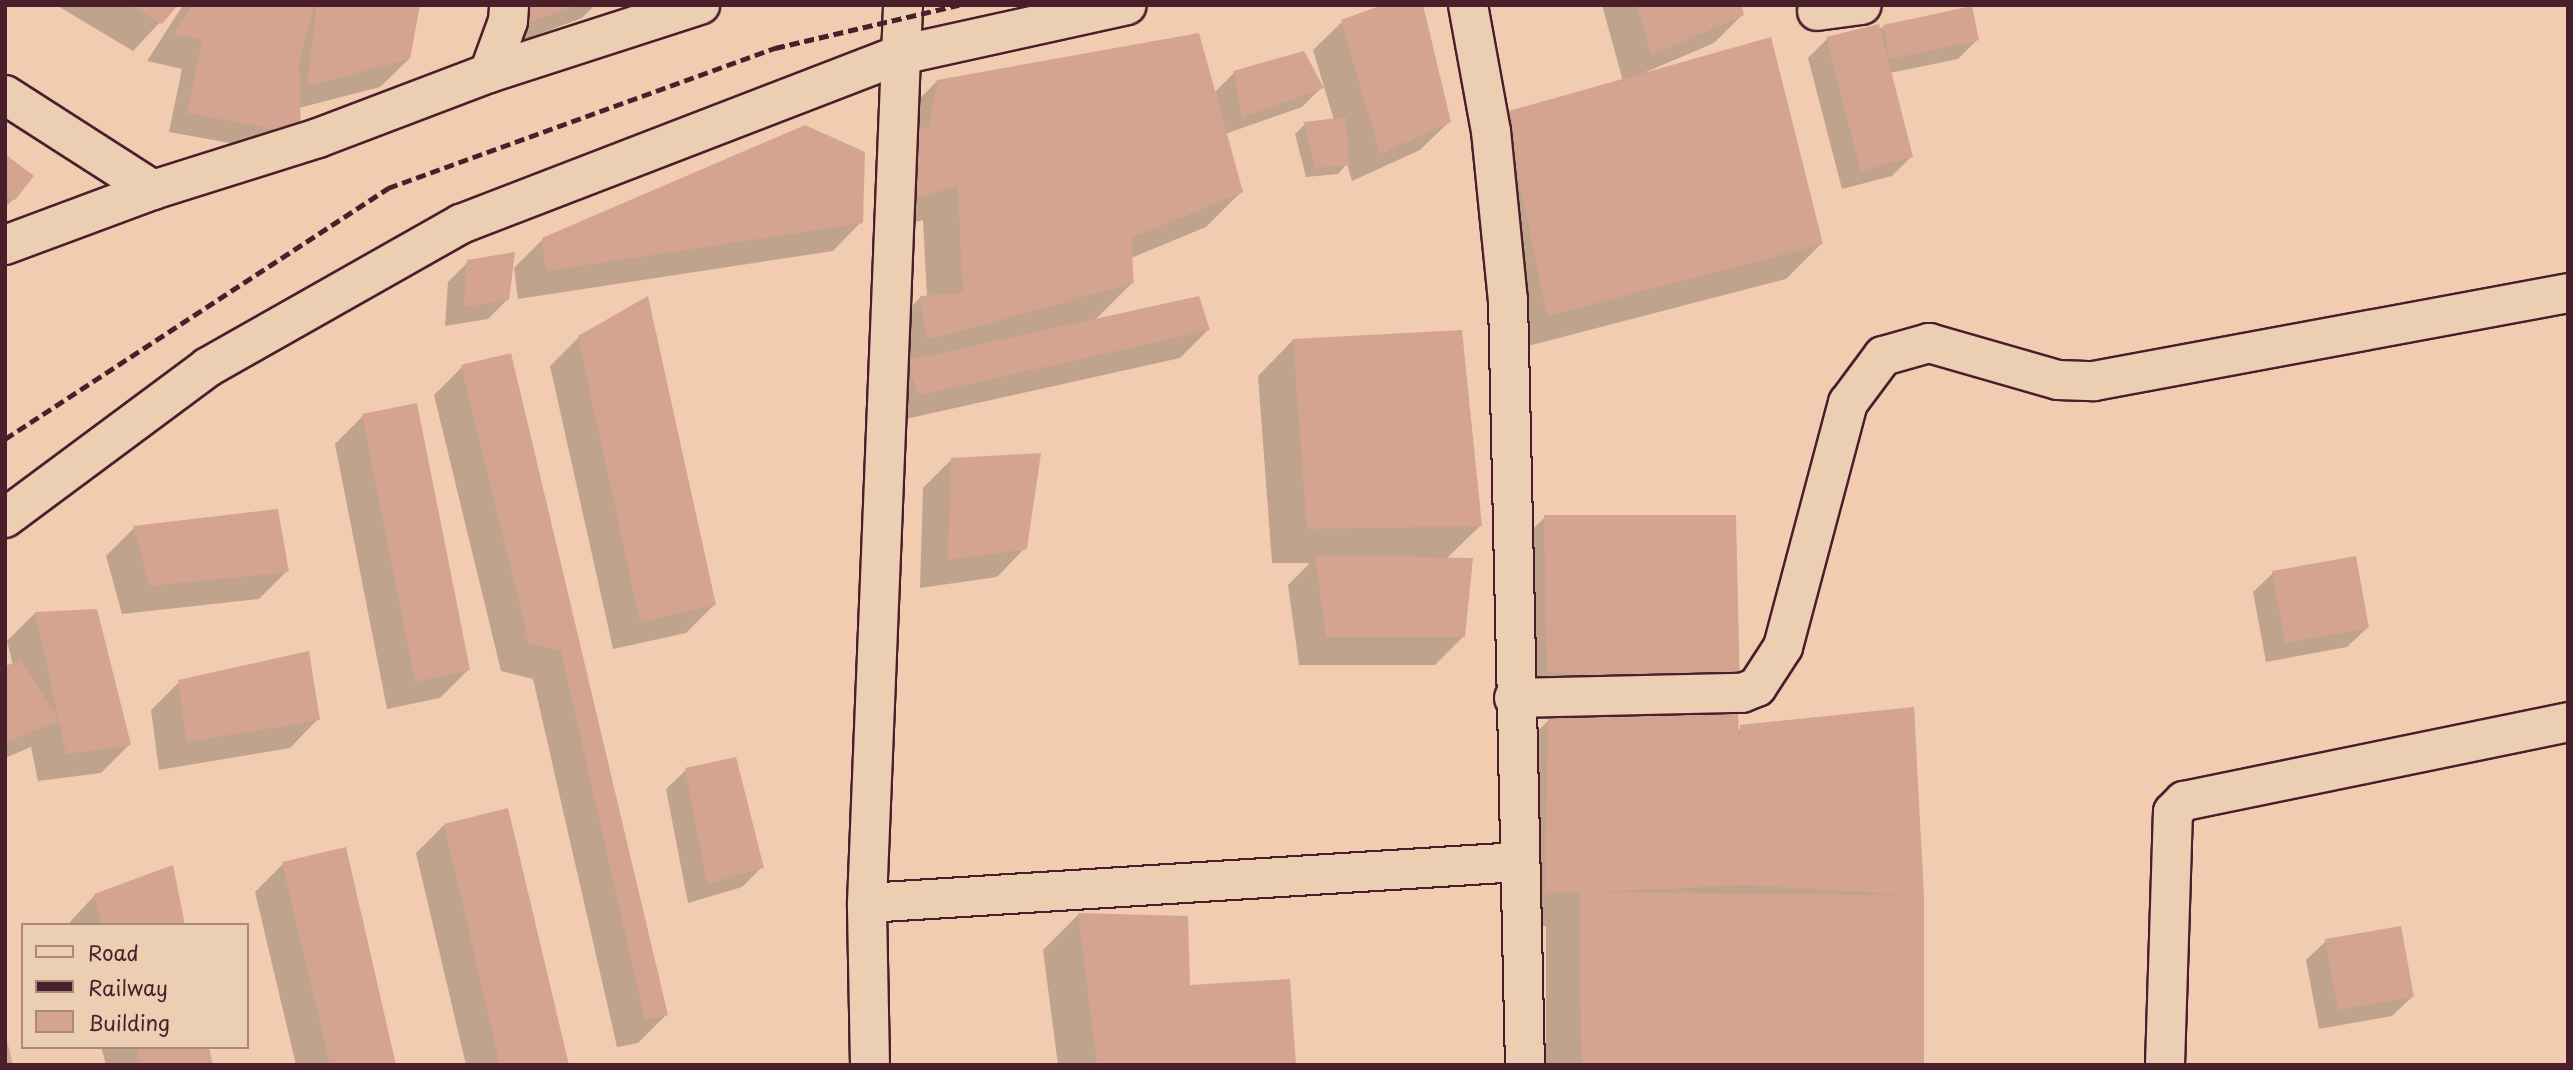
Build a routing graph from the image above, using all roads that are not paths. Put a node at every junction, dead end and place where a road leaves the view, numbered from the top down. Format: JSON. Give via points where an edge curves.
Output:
{"nodes":[{"id":1,"x":509,"y":5,"type":"edge"},
{"id":2,"x":700,"y":5,"type":"edge"},
{"id":3,"x":903,"y":5,"type":"edge"},
{"id":4,"x":1127,"y":5,"type":"edge"},
{"id":5,"x":1468,"y":5,"type":"edge"},
{"id":6,"x":1862,"y":5,"type":"edge"},
{"id":7,"x":1817,"y":11,"type":"dead end"},
{"id":8,"x":900,"y":54,"type":"junction"},
{"id":9,"x":489,"y":73,"type":"junction"},
{"id":10,"x":5,"y":94,"type":"edge"},
{"id":11,"x":153,"y":190,"type":"junction"},
{"id":12,"x":5,"y":245,"type":"edge"},
{"id":13,"x":2568,"y":293,"type":"edge"},
{"id":14,"x":5,"y":518,"type":"edge"},
{"id":15,"x":1514,"y":698,"type":"junction"},
{"id":16,"x":2568,"y":722,"type":"edge"},
{"id":17,"x":1518,"y":862,"type":"junction"},
{"id":18,"x":867,"y":903,"type":"junction"},
{"id":19,"x":870,"y":1065,"type":"edge"},
{"id":20,"x":1525,"y":1065,"type":"edge"},
{"id":21,"x":2165,"y":1065,"type":"edge"}],
"edges":[{"from":1,"to":9,"type":"street","via":[[509,21]]},
{"from":2,"to":9,"type":"street"},
{"from":3,"to":8,"type":"street"},
{"from":4,"to":8,"type":"street"},
{"from":5,"to":15,"type":"street","via":[[1492,131],[1508,300]]},
{"from":6,"to":7,"type":"street"},
{"from":8,"to":14,"type":"street","via":[[461,224],[208,367]]},
{"from":8,"to":18,"type":"street"},
{"from":9,"to":11,"type":"street","via":[[318,138]]},
{"from":10,"to":11,"type":"street"},
{"from":11,"to":12,"type":"street"},
{"from":13,"to":15,"type":"street","via":[[2094,381],[2058,380],[1929,343],[1883,356],[1848,403],[1783,647],[1757,687],[1742,693]]},
{"from":15,"to":17,"type":"street"},
{"from":16,"to":21,"type":"street","via":[[2184,801],[2173,812]]},
{"from":17,"to":18,"type":"street"},
{"from":17,"to":20,"type":"street"},
{"from":18,"to":19,"type":"street"}]}
